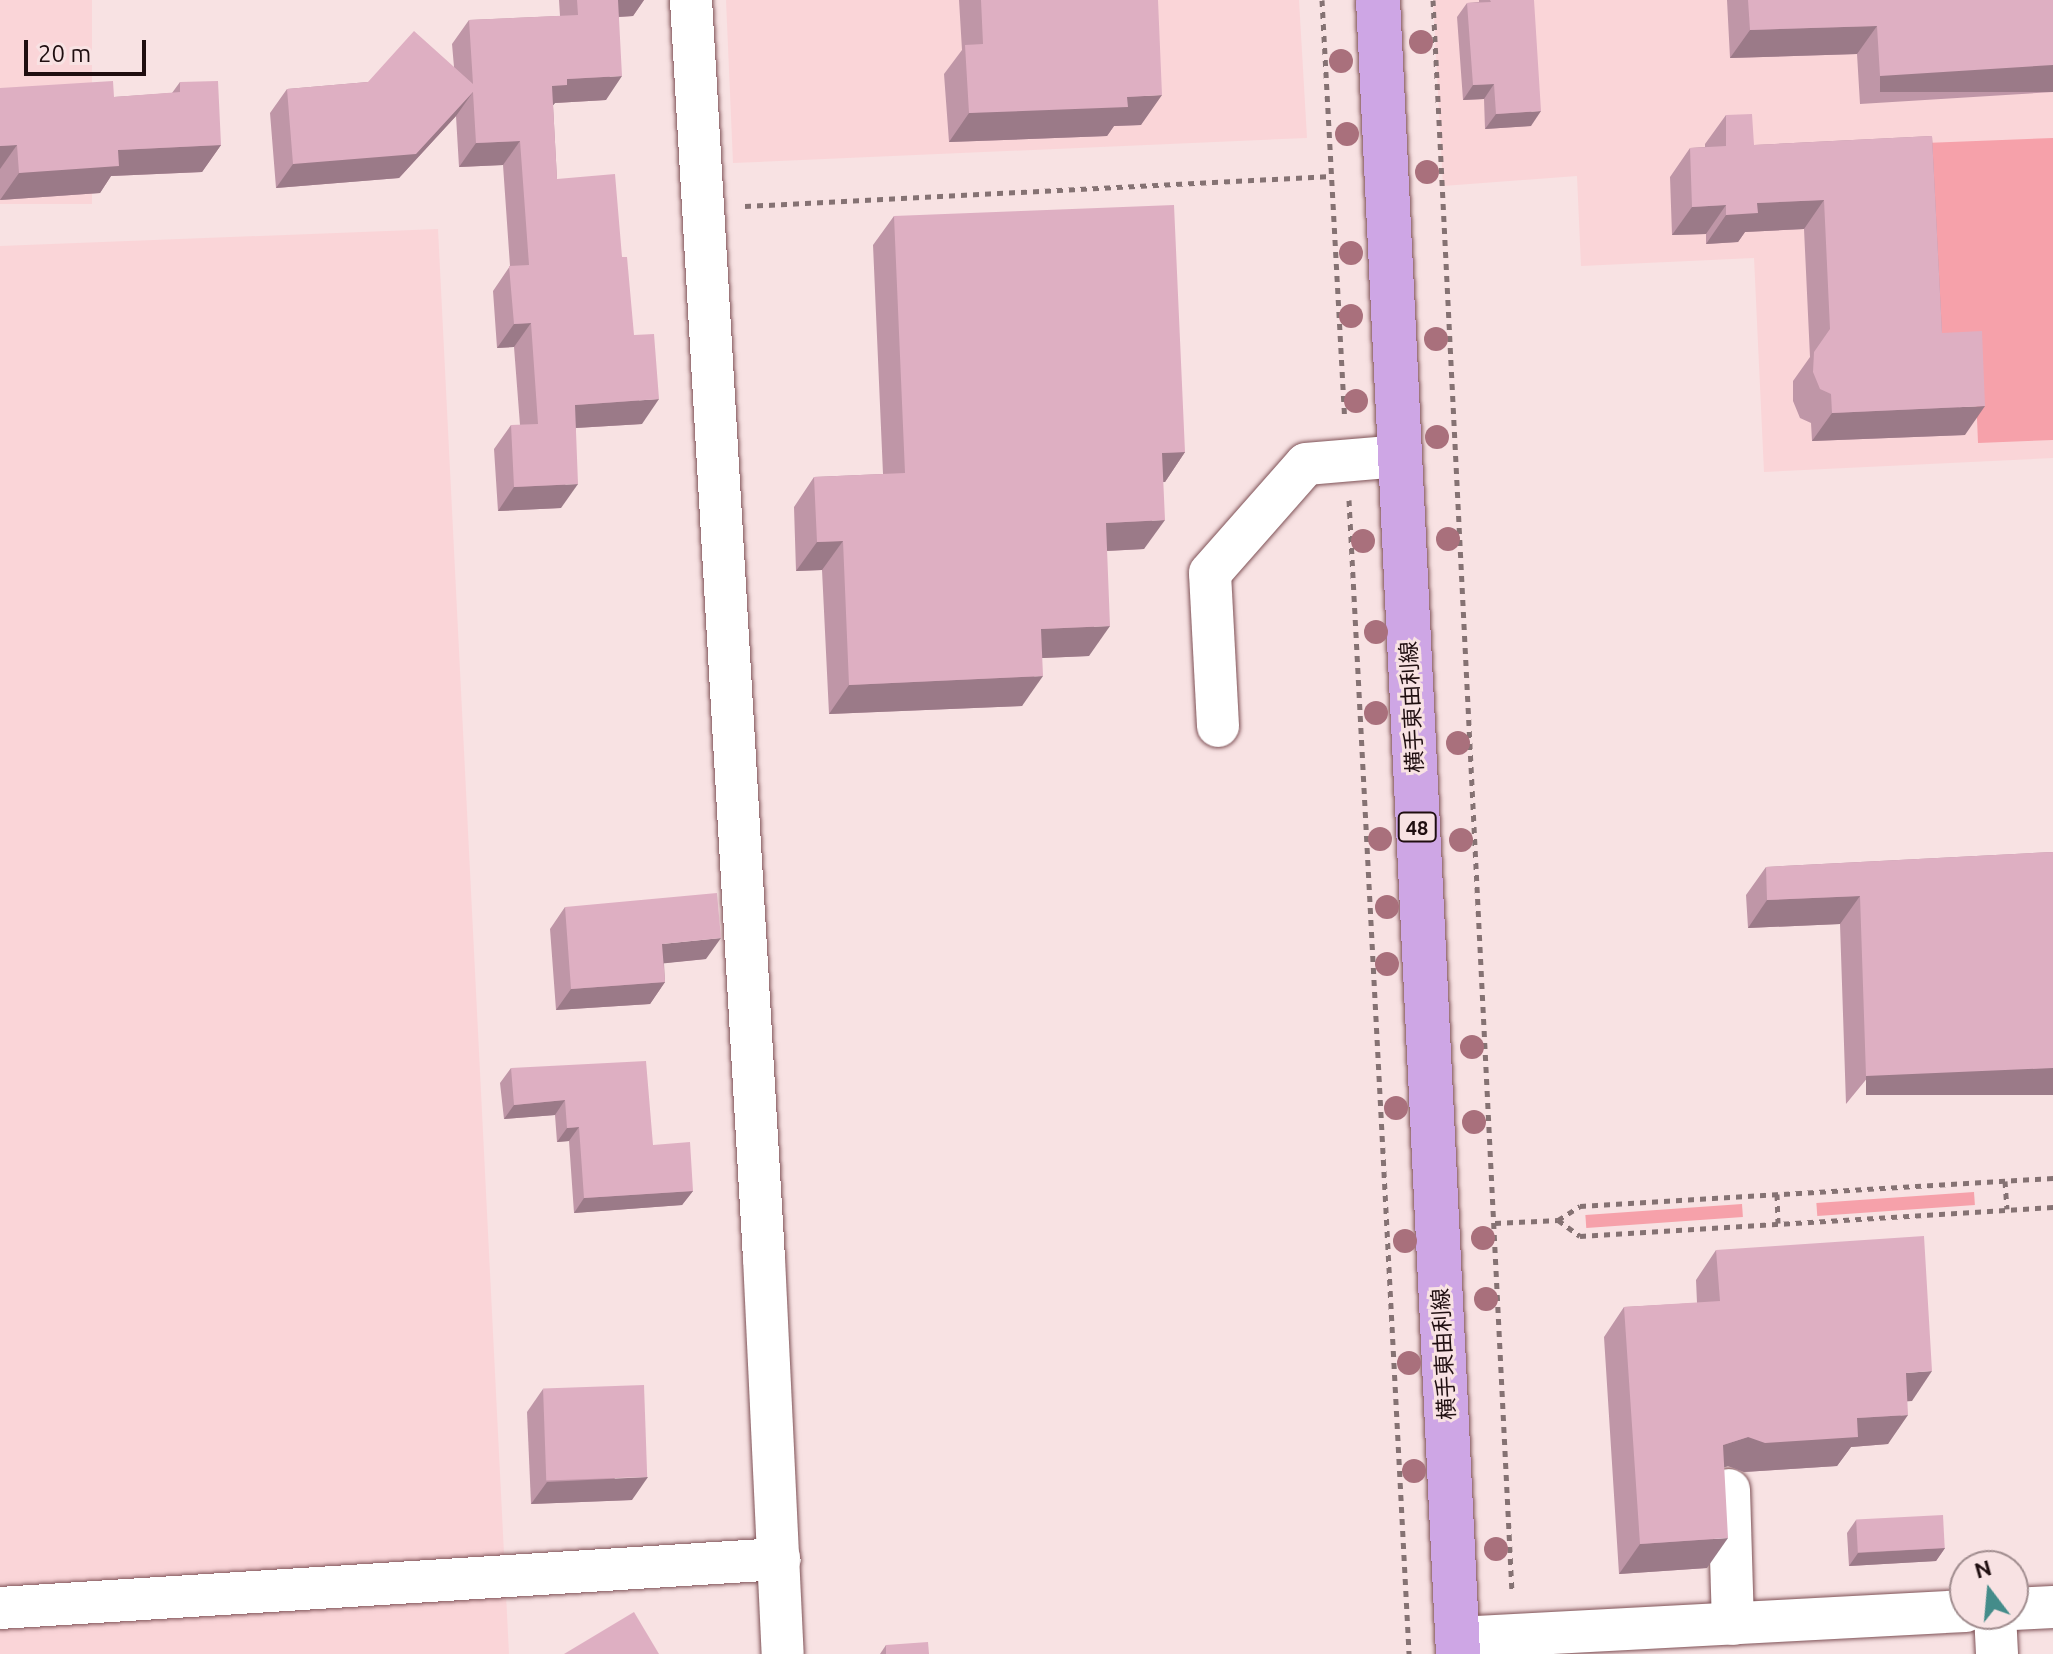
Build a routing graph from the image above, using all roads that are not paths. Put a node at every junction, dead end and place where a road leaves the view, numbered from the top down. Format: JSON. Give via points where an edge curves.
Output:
{"nodes":[{"id":1,"x":691,"y":0,"type":"edge"},
{"id":2,"x":1378,"y":0,"type":"edge"},
{"id":3,"x":1399,"y":456,"type":"junction"},
{"id":4,"x":1218,"y":726,"type":"dead end"},
{"id":5,"x":1729,"y":1490,"type":"edge"},
{"id":6,"x":779,"y":1559,"type":"junction"},
{"id":7,"x":2053,"y":1607,"type":"edge"},
{"id":8,"x":0,"y":1608,"type":"edge"},
{"id":9,"x":2029,"y":1608,"type":"edge"},
{"id":10,"x":1949,"y":1612,"type":"edge"},
{"id":11,"x":1733,"y":1624,"type":"junction"},
{"id":12,"x":1996,"y":1630,"type":"edge"},
{"id":13,"x":1458,"y":1646,"type":"edge"},
{"id":14,"x":783,"y":1654,"type":"edge"},
{"id":15,"x":1997,"y":1654,"type":"edge"}],
"edges":[{"from":1,"to":6,"type":"street"},
{"from":2,"to":3,"type":"main road","name":"横手東由利線","number":"48"},
{"from":3,"to":4,"type":"street","via":[[1306,464],[1210,573]]},
{"from":3,"to":13,"type":"main road","name":"横手東由利線","number":"48"},
{"from":5,"to":11,"type":"street"},
{"from":6,"to":8,"type":"street"},
{"from":6,"to":14,"type":"street"},
{"from":7,"to":9,"type":"street"},
{"from":10,"to":11,"type":"street"},
{"from":11,"to":13,"type":"street","via":[[1515,1635]]},
{"from":12,"to":15,"type":"street"}]}
